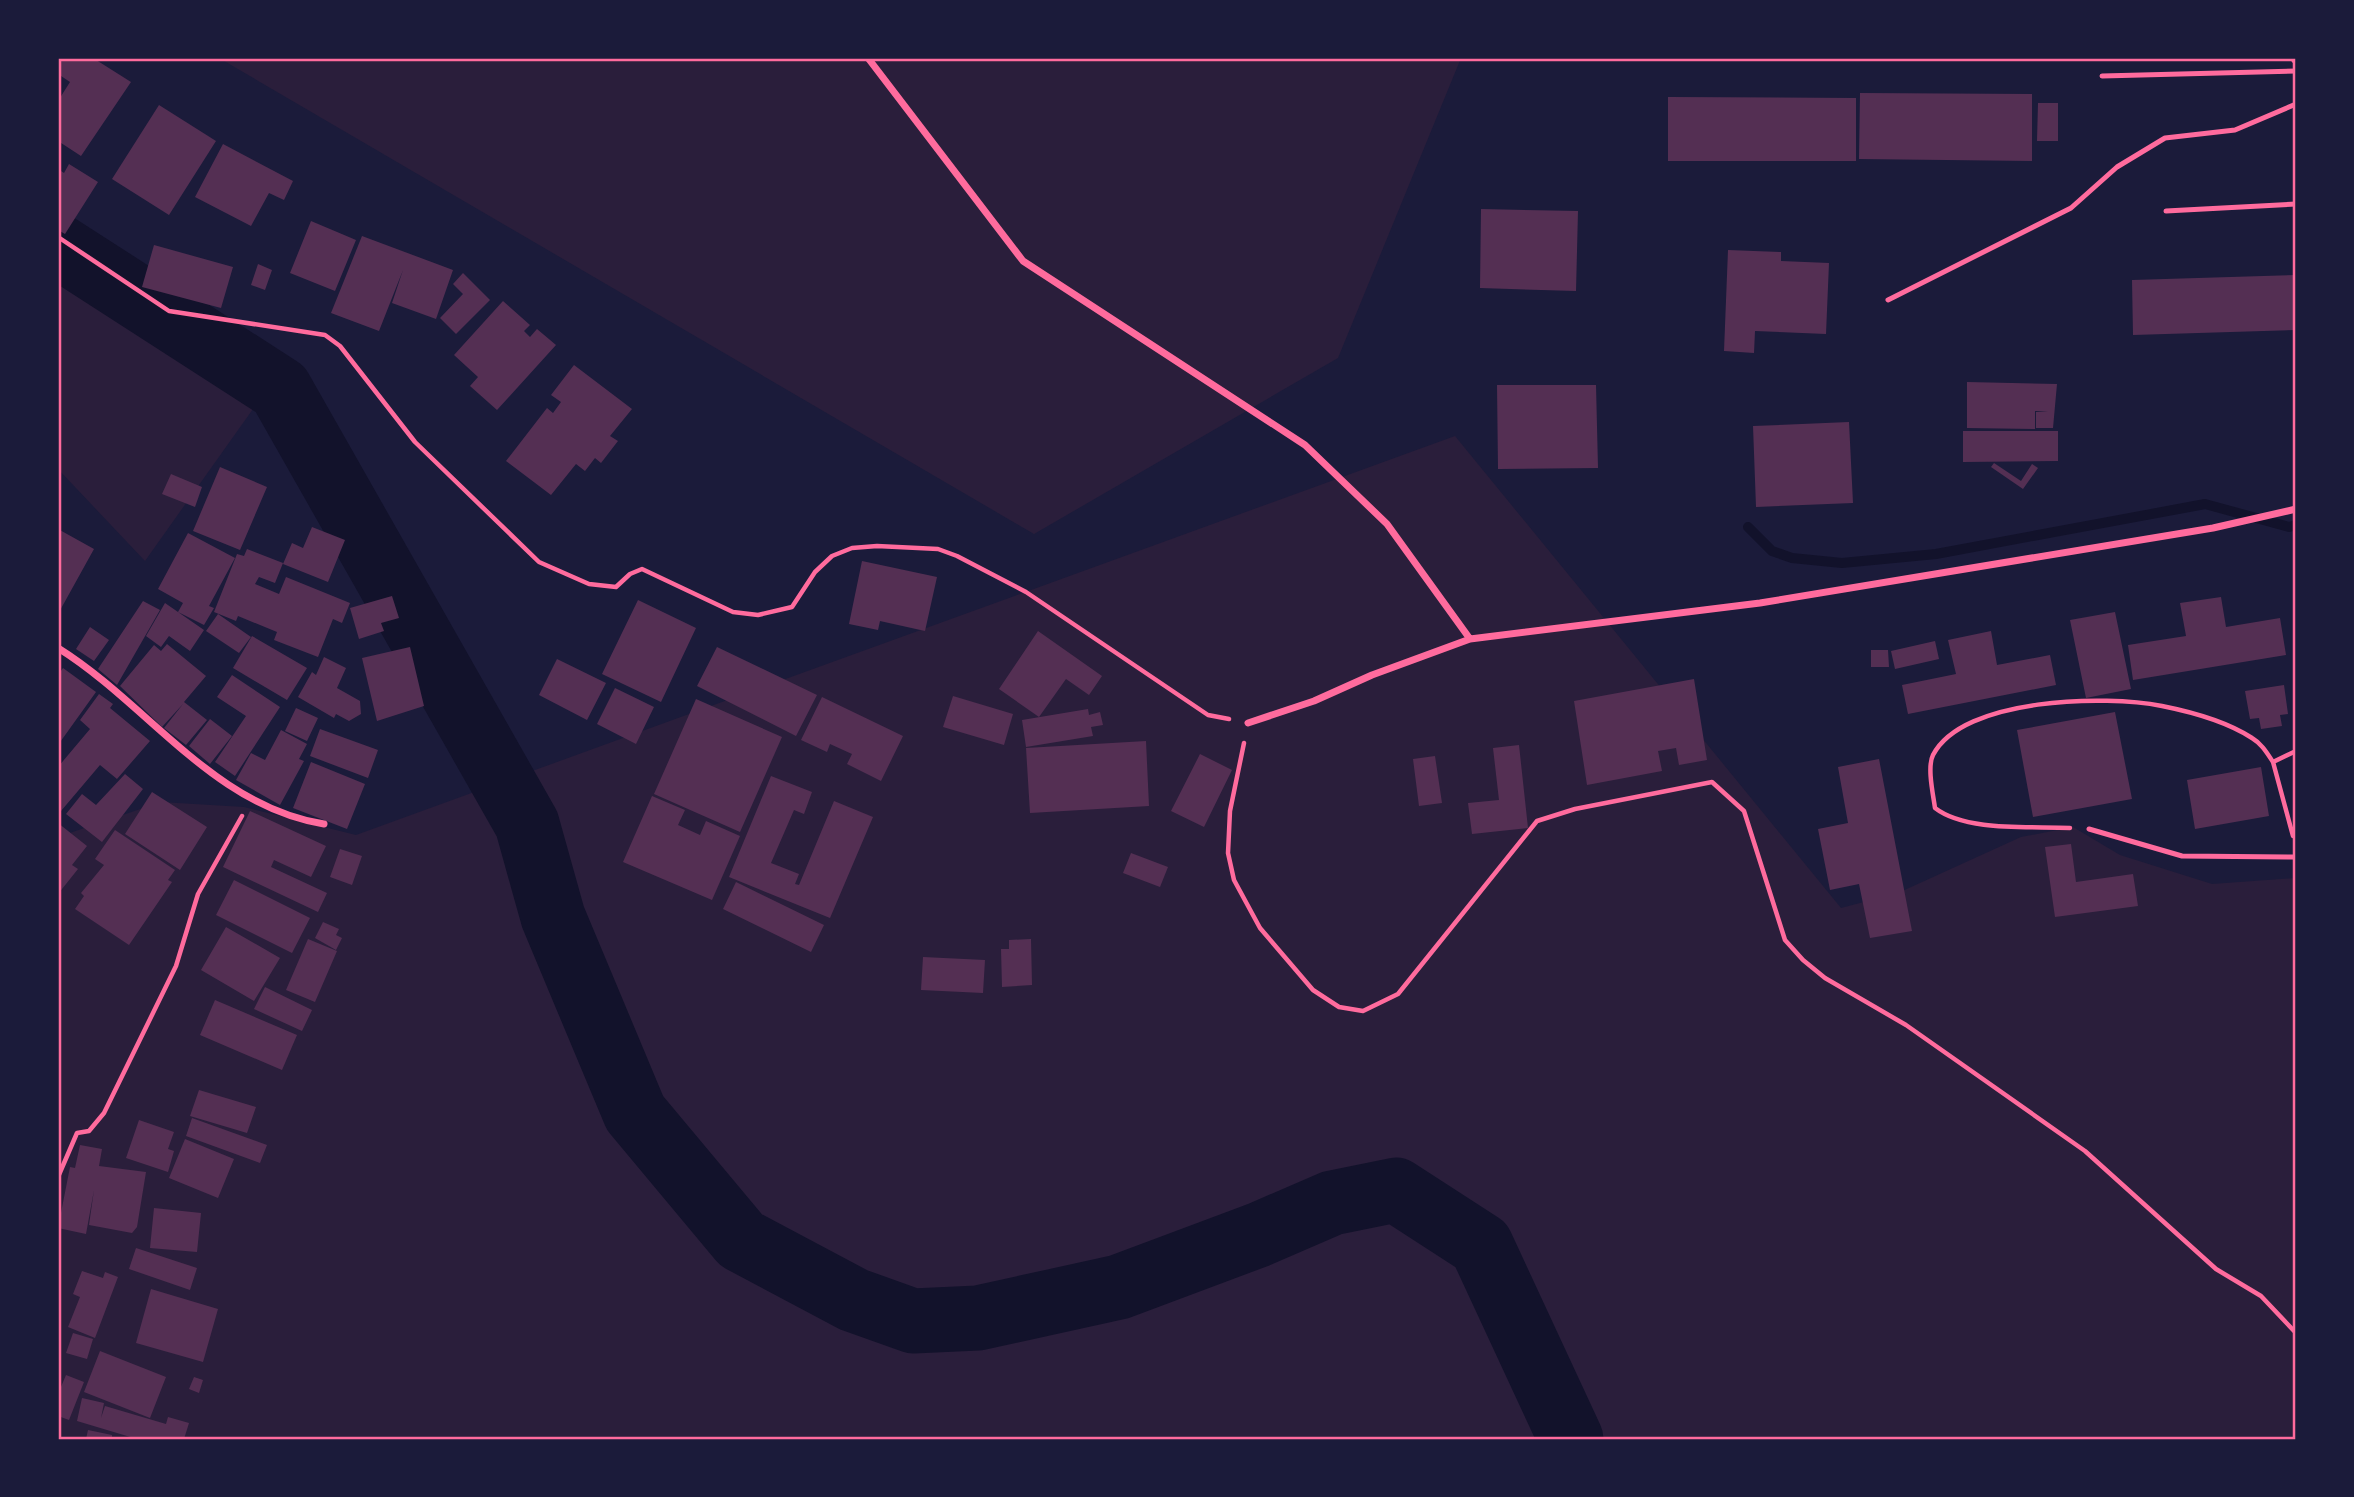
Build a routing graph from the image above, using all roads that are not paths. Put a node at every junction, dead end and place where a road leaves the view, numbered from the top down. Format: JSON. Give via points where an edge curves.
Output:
{"nodes":[{"id":1,"x":868,"y":58,"type":"edge"},
{"id":2,"x":2292,"y":58,"type":"edge"},
{"id":3,"x":2296,"y":63,"type":"edge"},
{"id":4,"x":2296,"y":71,"type":"edge"},
{"id":5,"x":2102,"y":76,"type":"dead end"},
{"id":6,"x":2296,"y":104,"type":"edge"},
{"id":7,"x":2296,"y":204,"type":"edge"},
{"id":8,"x":2166,"y":211,"type":"dead end"},
{"id":9,"x":1888,"y":300,"type":"dead end"},
{"id":10,"x":2296,"y":509,"type":"edge"},
{"id":11,"x":1470,"y":639,"type":"junction"},
{"id":12,"x":58,"y":649,"type":"edge"},
{"id":13,"x":1248,"y":723,"type":"road end"},
{"id":14,"x":324,"y":824,"type":"dead end"},
{"id":15,"x":2090,"y":829,"type":"road end"},
{"id":16,"x":2296,"y":857,"type":"edge"}],
"edges":[{"from":1,"to":11,"type":"street","via":[[1023,261],[1305,445],[1387,524]]},
{"from":2,"to":3,"type":"lane"},
{"from":4,"to":5,"type":"lane"},
{"from":6,"to":9,"type":"lane","via":[[2235,130],[2165,138],[2117,167],[2071,208]]},
{"from":7,"to":8,"type":"lane"},
{"from":10,"to":11,"type":"street","via":[[2213,528],[1726,608]]},
{"from":11,"to":13,"type":"street"},
{"from":12,"to":14,"type":"street","via":[[86,666],[248,799]]},
{"from":15,"to":16,"type":"lane","via":[[2182,856]]}]}
